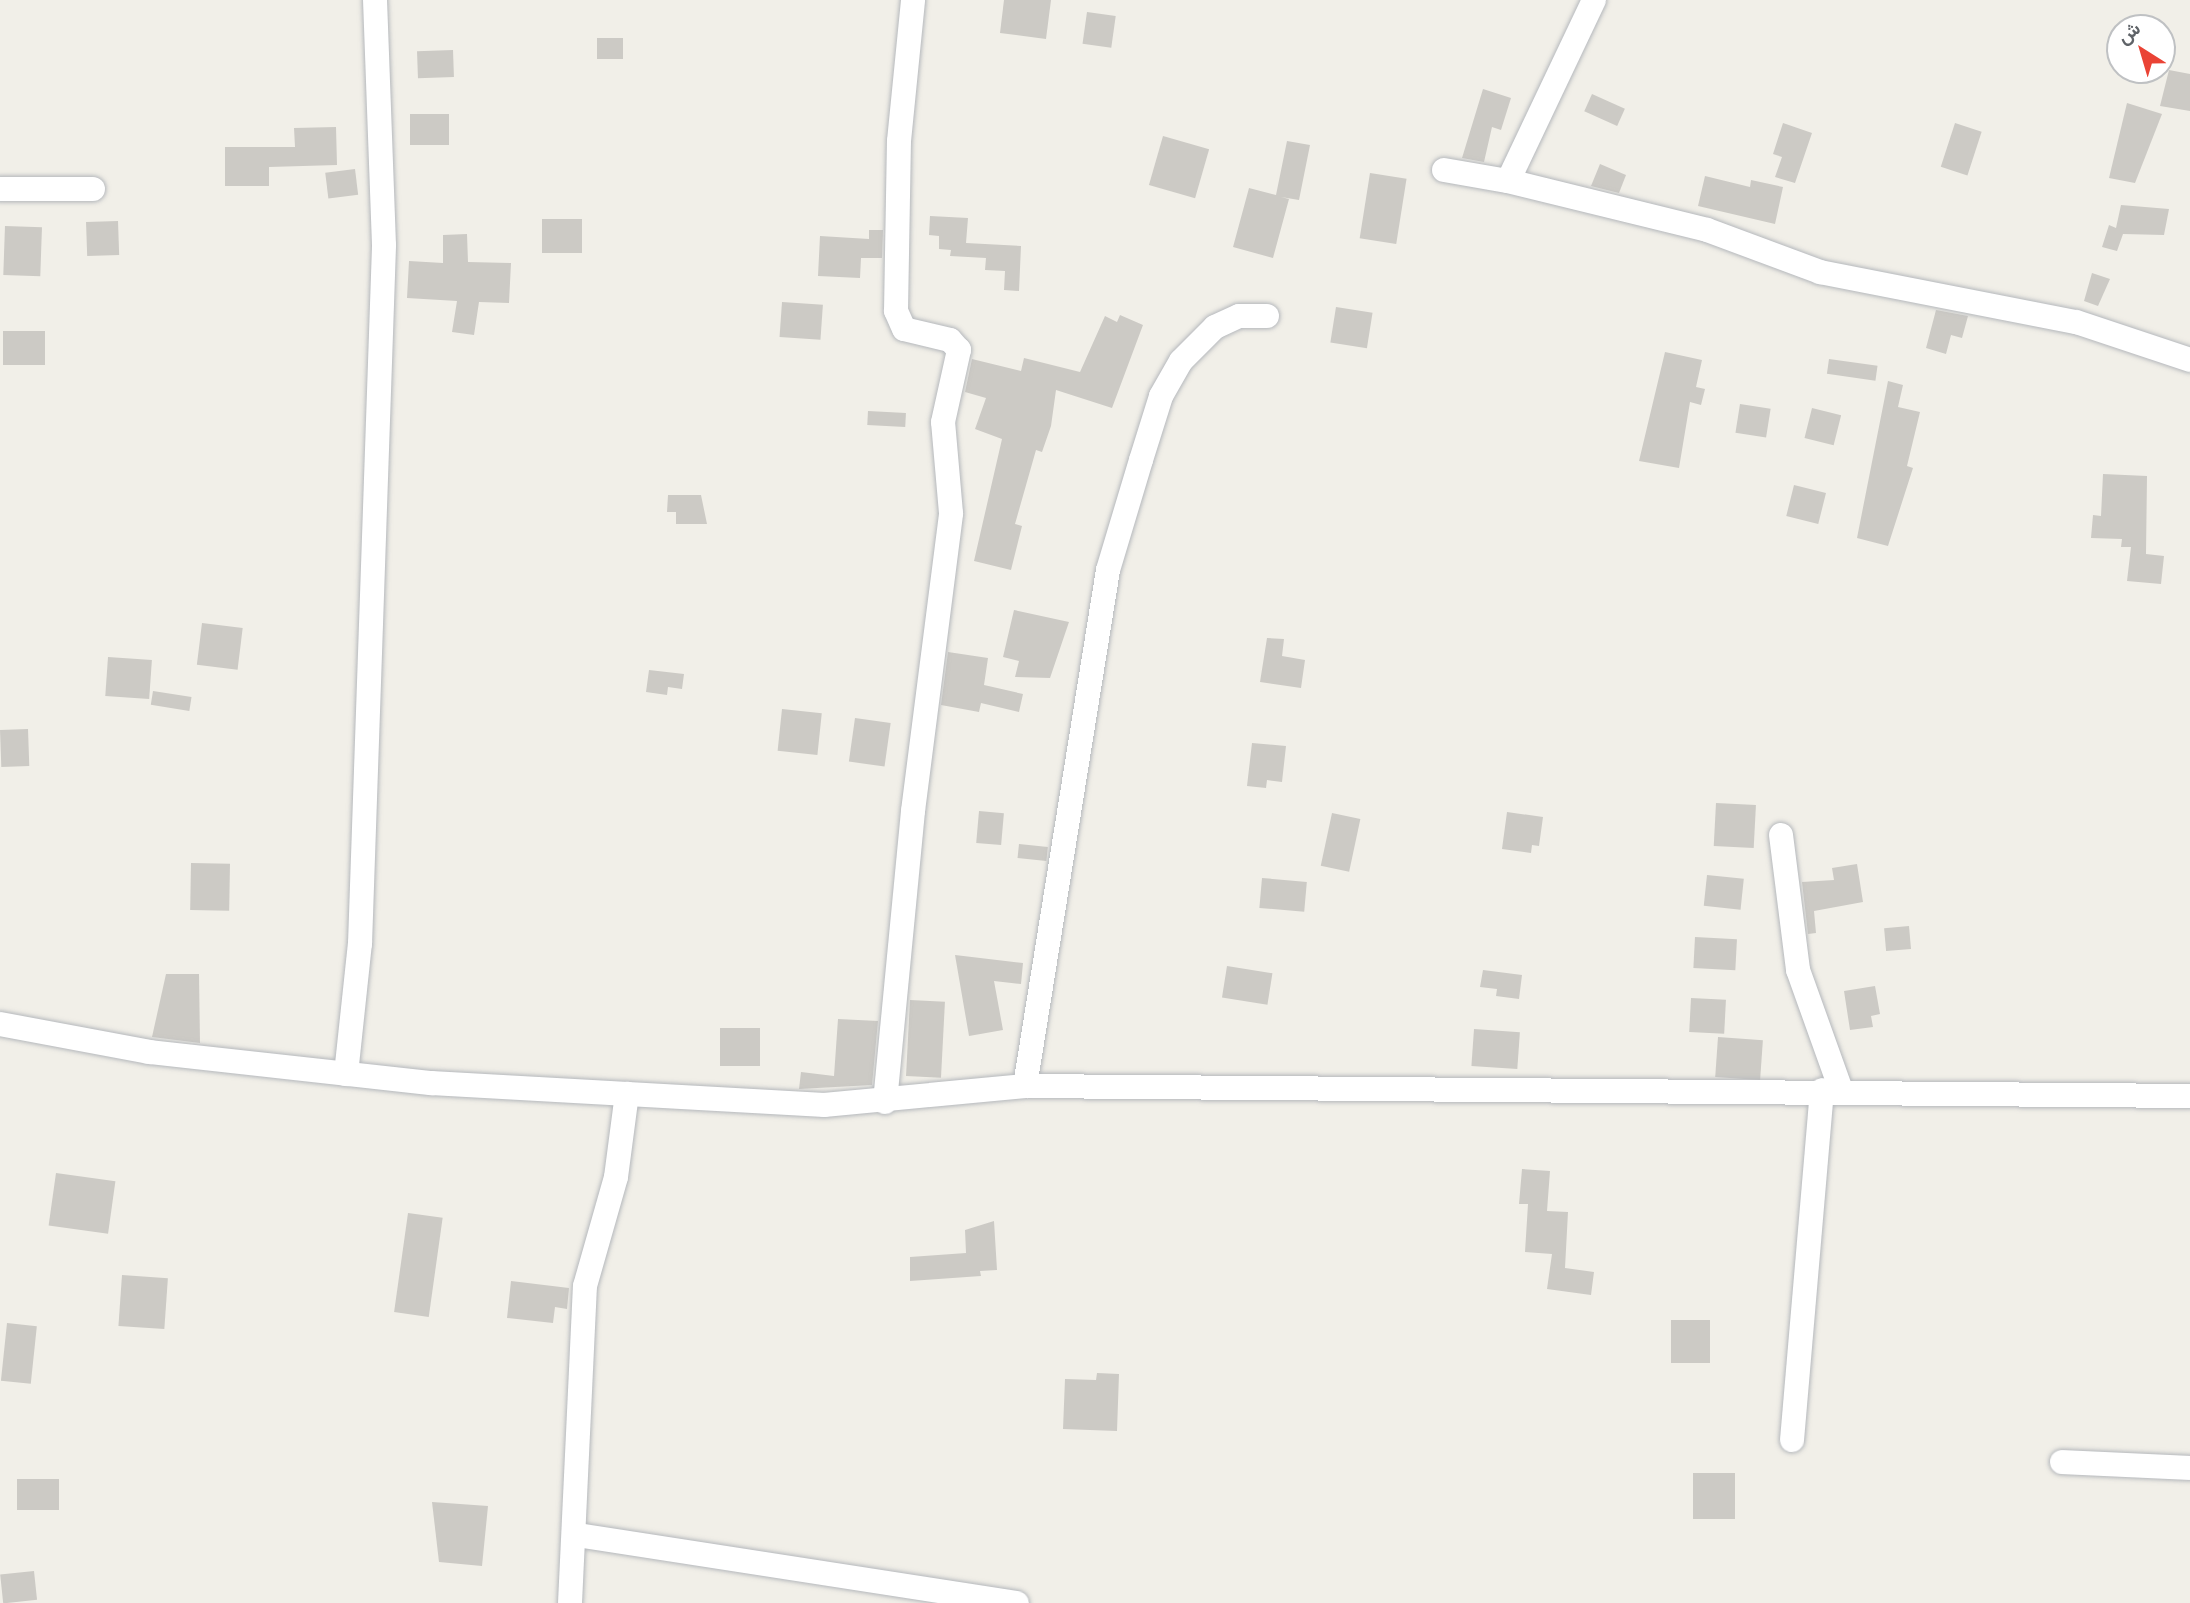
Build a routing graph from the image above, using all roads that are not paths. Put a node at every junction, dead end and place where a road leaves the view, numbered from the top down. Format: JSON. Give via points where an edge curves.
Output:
{"nodes":[{"id":1,"x":375,"y":0,"type":"edge"},
{"id":2,"x":914,"y":0,"type":"edge"},
{"id":3,"x":1594,"y":0,"type":"edge"},
{"id":4,"x":1444,"y":170,"type":"dead end"},
{"id":5,"x":1508,"y":181,"type":"junction"},
{"id":6,"x":93,"y":189,"type":"dead end"},
{"id":7,"x":0,"y":190,"type":"edge"},
{"id":8,"x":1267,"y":316,"type":"dead end"},
{"id":9,"x":2190,"y":360,"type":"edge"},
{"id":10,"x":1781,"y":835,"type":"dead end"},
{"id":11,"x":0,"y":1024,"type":"edge"},
{"id":12,"x":346,"y":1074,"type":"junction"},
{"id":13,"x":1025,"y":1086,"type":"junction"},
{"id":14,"x":1832,"y":1090,"type":"junction"},
{"id":15,"x":627,"y":1094,"type":"junction"},
{"id":16,"x":2190,"y":1096,"type":"edge"},
{"id":17,"x":885,"y":1102,"type":"junction"},
{"id":18,"x":1792,"y":1440,"type":"dead end"},
{"id":19,"x":2062,"y":1462,"type":"dead end"},
{"id":20,"x":2190,"y":1468,"type":"edge"},
{"id":21,"x":577,"y":1535,"type":"junction"},
{"id":22,"x":570,"y":1603,"type":"edge"},
{"id":23,"x":1017,"y":1603,"type":"edge"}],
"edges":[{"from":1,"to":12,"type":"street","via":[[384,245],[360,944]]},
{"from":2,"to":17,"type":"street","via":[[899,141],[895,311],[904,329],[950,340],[959,358],[943,422],[951,513],[913,811]]},
{"from":3,"to":5,"type":"street"},
{"from":4,"to":5,"type":"street"},
{"from":5,"to":9,"type":"street","via":[[1707,230],[1820,272],[2076,322]]},
{"from":6,"to":7,"type":"street"},
{"from":8,"to":13,"type":"street","via":[[1239,316],[1215,327],[1181,361],[1161,396],[1108,570]]},
{"from":10,"to":14,"type":"street","via":[[1798,970]]},
{"from":11,"to":12,"type":"street","via":[[149,1052]]},
{"from":12,"to":15,"type":"street"},
{"from":13,"to":14,"type":"street"},
{"from":13,"to":17,"type":"street"},
{"from":14,"to":16,"type":"street"},
{"from":14,"to":18,"type":"street"},
{"from":15,"to":17,"type":"street","via":[[824,1105]]},
{"from":15,"to":21,"type":"street","via":[[616,1177],[585,1286]]},
{"from":19,"to":20,"type":"street"},
{"from":21,"to":22,"type":"street"},
{"from":21,"to":23,"type":"street"}]}
